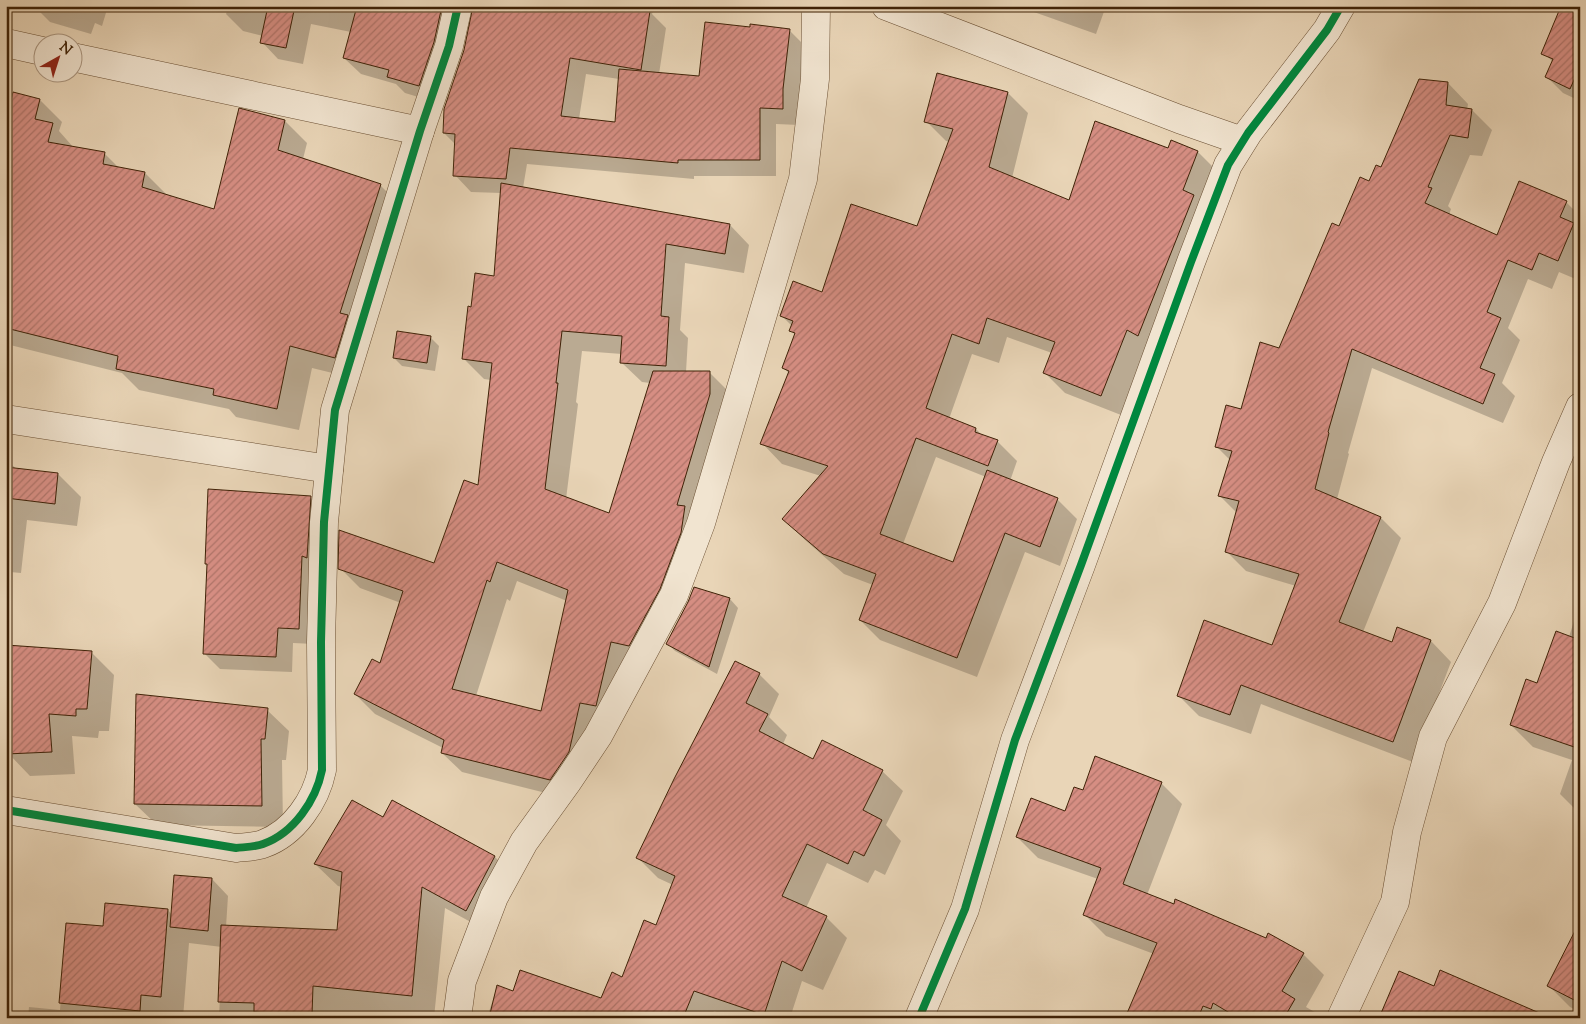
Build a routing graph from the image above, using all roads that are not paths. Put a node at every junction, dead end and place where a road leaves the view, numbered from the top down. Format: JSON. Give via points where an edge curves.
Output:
{"nodes":[{"id":1,"x":458,"y":6,"type":"edge"},
{"id":2,"x":816,"y":6,"type":"edge"},
{"id":3,"x":886,"y":6,"type":"edge"},
{"id":4,"x":1340,"y":6,"type":"edge"},
{"id":5,"x":6,"y":43,"type":"edge"},
{"id":6,"x":32,"y":48,"type":"edge"},
{"id":7,"x":82,"y":59,"type":"edge"},
{"id":8,"x":420,"y":132,"type":"junction"},
{"id":9,"x":1242,"y":141,"type":"junction"},
{"id":10,"x":1580,"y":407,"type":"edge"},
{"id":11,"x":6,"y":420,"type":"edge"},
{"id":12,"x":329,"y":469,"type":"junction"},
{"id":13,"x":6,"y":810,"type":"edge"},
{"id":14,"x":457,"y":1018,"type":"edge"},
{"id":15,"x":919,"y":1018,"type":"edge"},
{"id":16,"x":1341,"y":1018,"type":"edge"}],
"edges":[{"from":1,"to":8,"type":"street","via":[[449,46]]},
{"from":2,"to":14,"type":"street","via":[[815,79],[803,178],[701,523],[674,595],[598,736],[524,842],[494,897],[462,981]]},
{"from":3,"to":9,"type":"street"},
{"from":4,"to":9,"type":"street","via":[[1327,30]]},
{"from":5,"to":6,"type":"street"},
{"from":7,"to":8,"type":"street"},
{"from":8,"to":12,"type":"street","via":[[335,410]]},
{"from":9,"to":15,"type":"street","via":[[1228,165],[1015,740],[965,908]]},
{"from":10,"to":16,"type":"street","via":[[1502,603],[1433,737],[1394,902]]},
{"from":11,"to":12,"type":"street"},
{"from":12,"to":13,"type":"street","via":[[324,522],[321,642],[322,770],[312,802],[298,819],[278,837],[262,845],[236,848]]}]}
